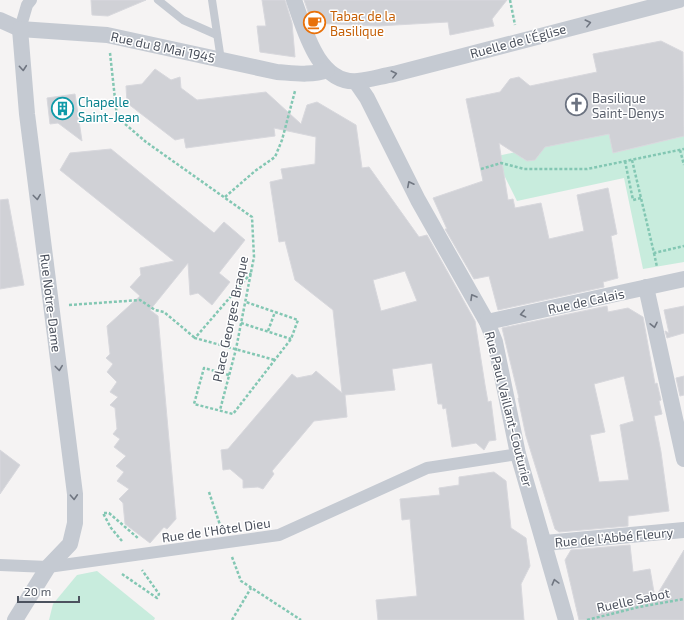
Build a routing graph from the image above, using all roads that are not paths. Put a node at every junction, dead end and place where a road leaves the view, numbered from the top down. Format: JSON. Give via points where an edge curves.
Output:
{"nodes":[{"id":1,"x":31,"y":0,"type":"edge"},
{"id":2,"x":158,"y":0,"type":"edge"},
{"id":3,"x":212,"y":0,"type":"edge"},
{"id":4,"x":294,"y":0,"type":"edge"},
{"id":5,"x":680,"y":0,"type":"edge"},
{"id":6,"x":0,"y":20,"type":"edge"},
{"id":7,"x":20,"y":30,"type":"junction"},
{"id":8,"x":217,"y":34,"type":"junction"},
{"id":9,"x":221,"y":60,"type":"junction"},
{"id":10,"x":327,"y":70,"type":"junction"},
{"id":11,"x":356,"y":82,"type":"junction"},
{"id":12,"x":684,"y":279,"type":"edge"},
{"id":13,"x":646,"y":287,"type":"junction"},
{"id":14,"x":487,"y":322,"type":"junction"},
{"id":15,"x":518,"y":454,"type":"junction"},
{"id":16,"x":684,"y":459,"type":"edge"},
{"id":17,"x":684,"y":530,"type":"edge"},
{"id":18,"x":545,"y":543,"type":"junction"},
{"id":19,"x":0,"y":565,"type":"edge"},
{"id":20,"x":48,"y":567,"type":"junction"},
{"id":21,"x":15,"y":620,"type":"edge"},
{"id":22,"x":566,"y":620,"type":"edge"}],
"edges":[{"from":1,"to":7,"type":"street","via":[[27,5]]},
{"from":2,"to":8,"type":"lane","via":[[183,20]]},
{"from":3,"to":8,"type":"lane"},
{"from":4,"to":10,"type":"street","via":[[309,43]]},
{"from":11,"to":5,"type":"street","name":"Ruelle de l'Église","one_way":true},
{"from":6,"to":7,"type":"street","name":"Rue du 8 Mai 1945"},
{"from":7,"to":9,"type":"street","name":"Rue du 8 Mai 1945","via":[[107,35]]},
{"from":7,"to":20,"type":"street","name":"Rue Notre-Dame","one_way":true,"via":[[27,114],[75,494],[75,523],[70,544]]},
{"from":8,"to":9,"type":"lane"},
{"from":9,"to":10,"type":"street","name":"Rue du 8 Mai 1945","via":[[277,72],[300,74]]},
{"from":10,"to":11,"type":"street"},
{"from":14,"to":11,"type":"street","name":"Rue Paul Vaillant-Couturier","one_way":true,"via":[[418,200],[367,98]]},
{"from":12,"to":13,"type":"street","name":"Rue de Calais"},
{"from":13,"to":14,"type":"street","name":"Rue de Calais","one_way":true},
{"from":13,"to":16,"type":"street","one_way":true},
{"from":14,"to":15,"type":"street","name":"Rue Paul Vaillant-Couturier","via":[[494,342]]},
{"from":15,"to":18,"type":"street","name":"Rue Paul Vaillant-Couturier"},
{"from":15,"to":20,"type":"street","name":"Rue de l'Hôtel Dieu","via":[[427,468],[279,535]]},
{"from":17,"to":18,"type":"street","name":"Rue de l'Abbé Fleury"},
{"from":22,"to":18,"type":"street","name":"Rue Paul Vaillant-Couturier","one_way":true},
{"from":19,"to":20,"type":"street","name":"Rue de l'Hôtel Dieu"},
{"from":20,"to":21,"type":"street","name":"Rue Notre-Dame"}]}
